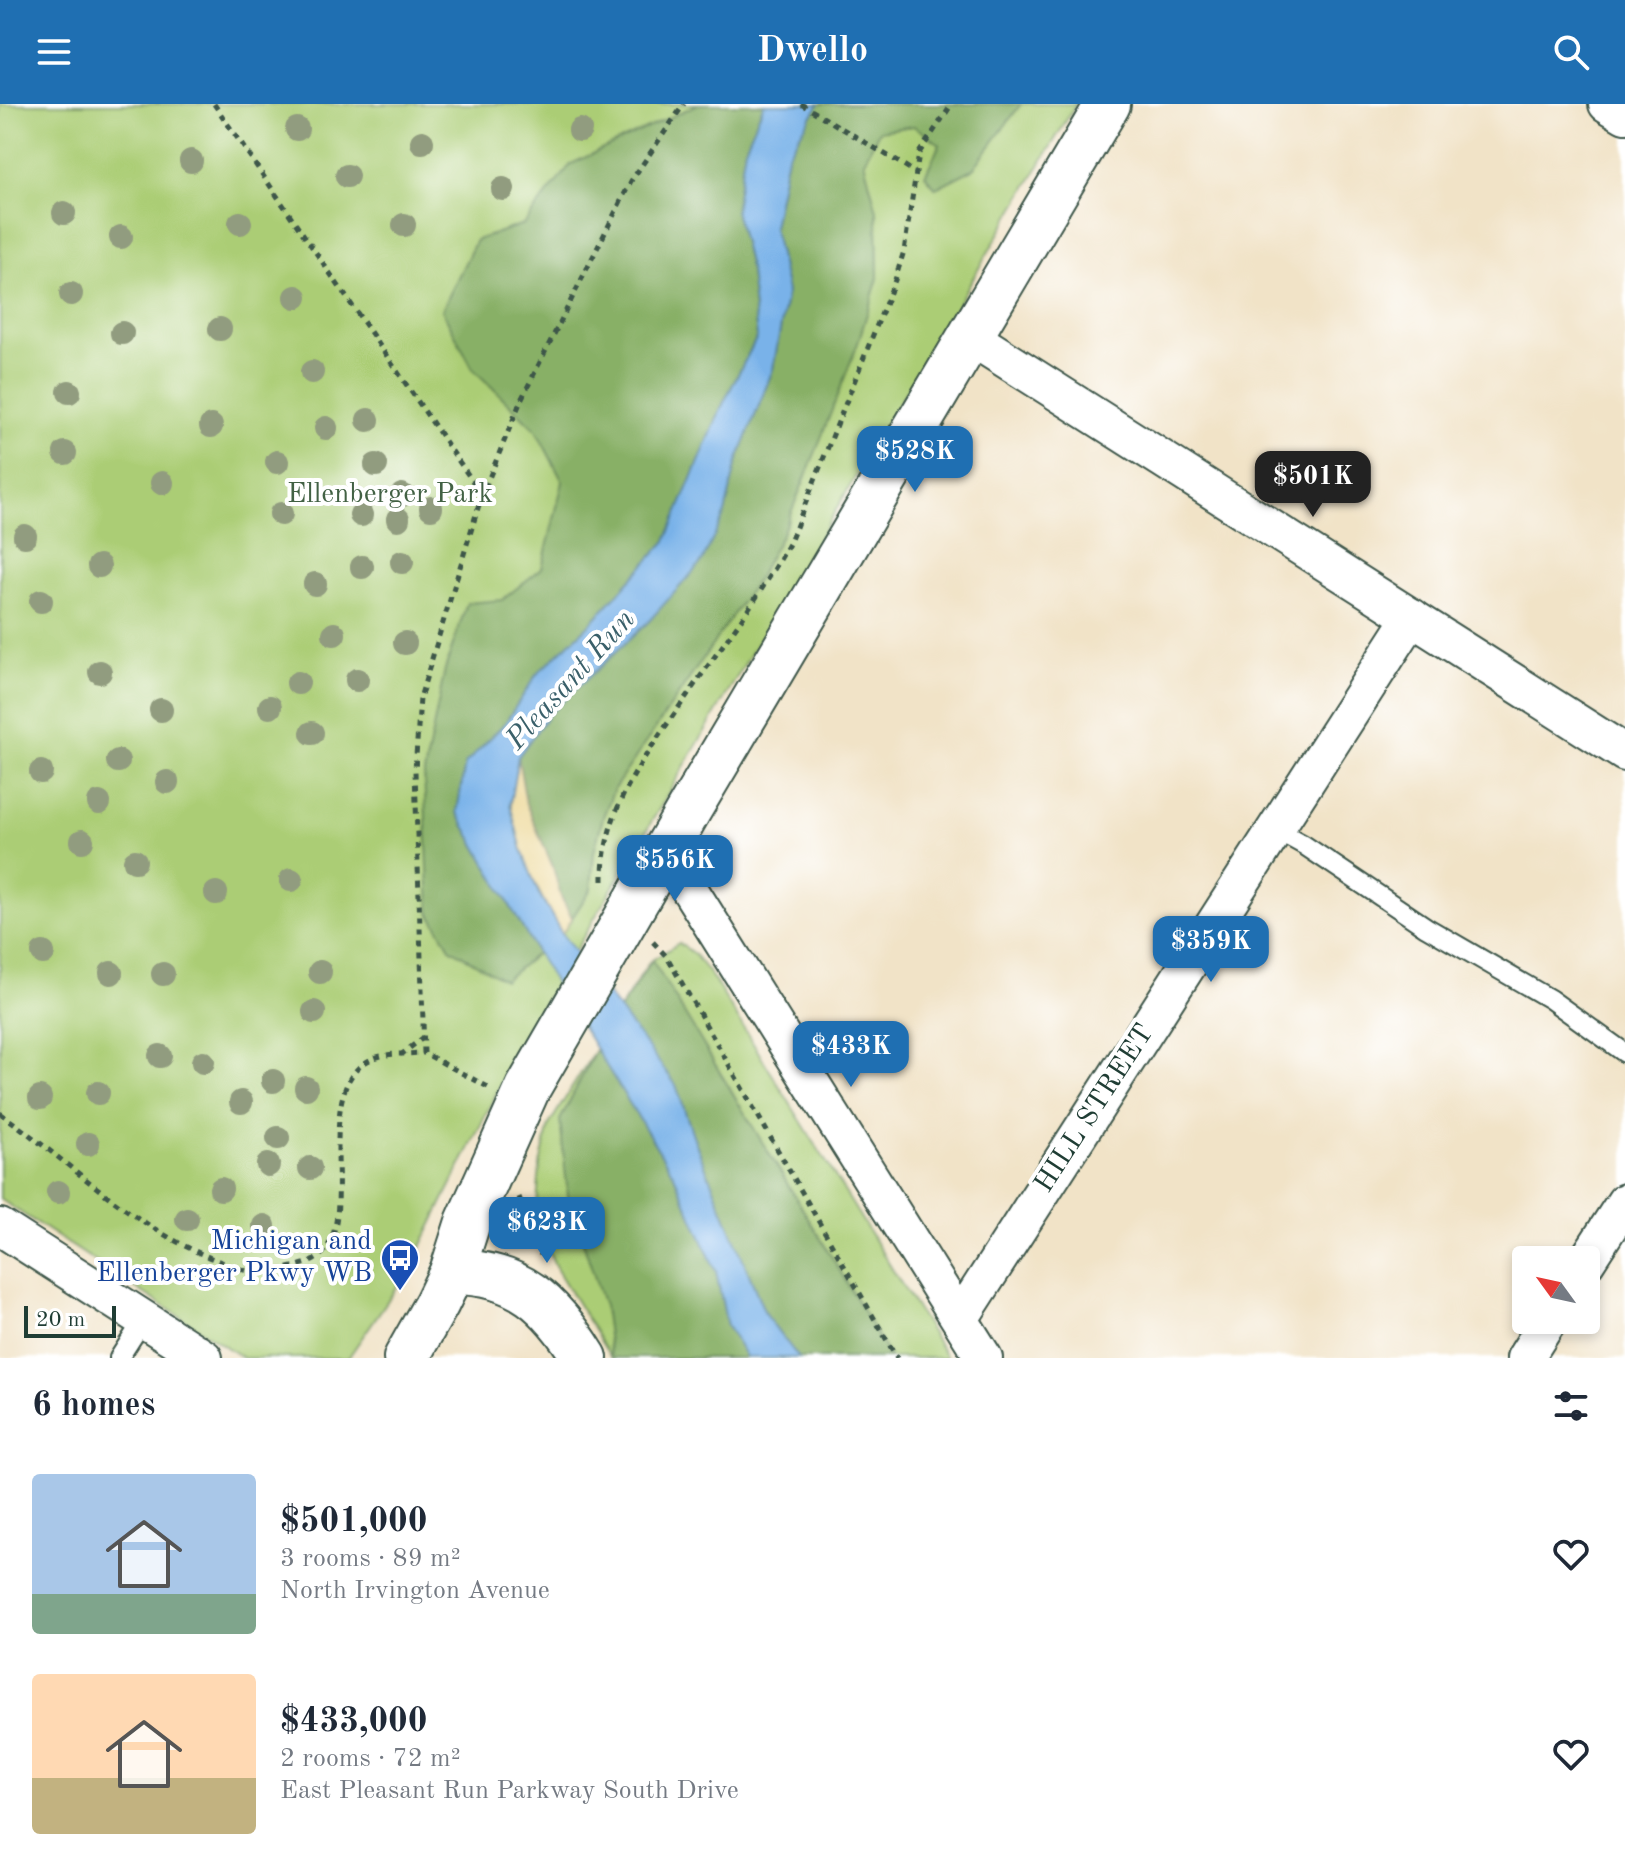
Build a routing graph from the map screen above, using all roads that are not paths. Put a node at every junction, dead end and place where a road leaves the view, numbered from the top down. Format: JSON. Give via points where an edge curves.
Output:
{"nodes":[{"id":1,"x":1108,"y":104,"type":"edge"},
{"id":2,"x":1607,"y":104,"type":"edge"},
{"id":3,"x":1625,"y":115,"type":"edge"},
{"id":4,"x":969,"y":336,"type":"junction"},
{"id":5,"x":1412,"y":617,"type":"junction"},
{"id":6,"x":1625,"y":753,"type":"edge"},
{"id":7,"x":1275,"y":829,"type":"junction"},
{"id":8,"x":666,"y":852,"type":"junction"},
{"id":9,"x":1625,"y":1053,"type":"edge"},
{"id":10,"x":1625,"y":1202,"type":"edge"},
{"id":11,"x":0,"y":1227,"type":"edge"},
{"id":12,"x":1596,"y":1246,"type":"edge"},
{"id":13,"x":452,"y":1272,"type":"junction"},
{"id":14,"x":144,"y":1319,"type":"junction"},
{"id":15,"x":960,"y":1319,"type":"junction"},
{"id":16,"x":1540,"y":1334,"type":"edge"},
{"id":17,"x":119,"y":1358,"type":"edge"},
{"id":18,"x":204,"y":1358,"type":"edge"},
{"id":19,"x":406,"y":1358,"type":"edge"},
{"id":20,"x":585,"y":1358,"type":"edge"},
{"id":21,"x":984,"y":1358,"type":"edge"},
{"id":22,"x":1525,"y":1358,"type":"edge"}],
"edges":[{"from":1,"to":4,"type":"main road"},
{"from":2,"to":3,"type":"street"},
{"from":4,"to":5,"type":"street"},
{"from":4,"to":8,"type":"main road"},
{"from":5,"to":6,"type":"street"},
{"from":5,"to":7,"type":"street","name":"HILL STREET"},
{"from":7,"to":9,"type":"lane","via":[[1550,999]]},
{"from":7,"to":15,"type":"street","name":"HILL STREET"},
{"from":8,"to":13,"type":"main road","via":[[617,912],[510,1088]]},
{"from":8,"to":15,"type":"street"},
{"from":10,"to":12,"type":"street"},
{"from":11,"to":14,"type":"street"},
{"from":13,"to":19,"type":"main road"},
{"from":13,"to":20,"type":"main road","via":[[482,1272],[518,1286],[571,1335]]},
{"from":14,"to":17,"type":"lane"},
{"from":14,"to":18,"type":"street"},
{"from":15,"to":21,"type":"street"},
{"from":16,"to":22,"type":"street"}]}
